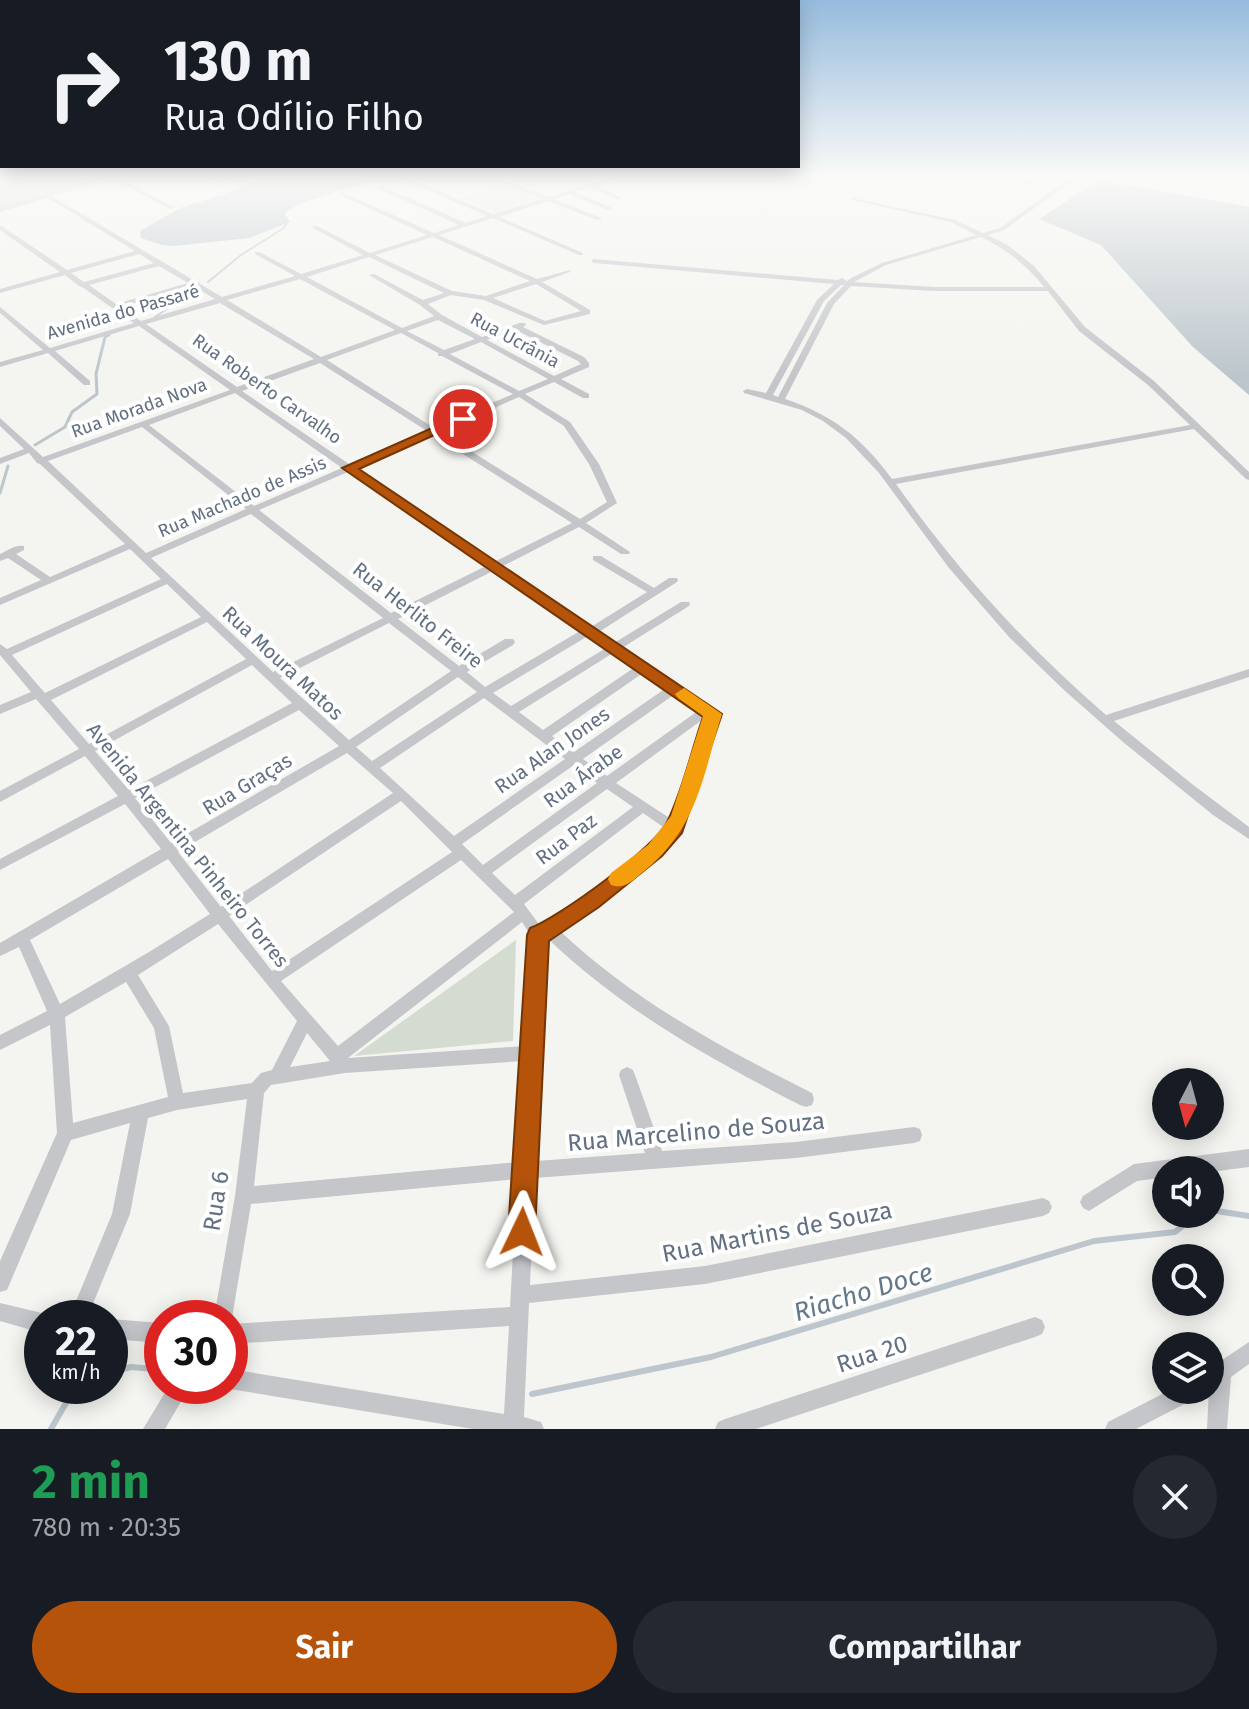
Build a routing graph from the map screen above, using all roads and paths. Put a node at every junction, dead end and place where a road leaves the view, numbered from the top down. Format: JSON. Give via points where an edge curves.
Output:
{"nodes":[{"id":1,"x":23,"y":243,"type":"edge"},
{"id":2,"x":128,"y":243,"type":"edge"},
{"id":3,"x":345,"y":243,"type":"edge"},
{"id":4,"x":407,"y":243,"type":"edge"},
{"id":5,"x":452,"y":243,"type":"edge"},
{"id":6,"x":555,"y":243,"type":"edge"},
{"id":7,"x":946,"y":243,"type":"edge"},
{"id":8,"x":951,"y":243,"type":"edge"},
{"id":9,"x":998,"y":243,"type":"edge"},
{"id":10,"x":142,"y":251,"type":"junction"},
{"id":11,"x":257,"y":253,"type":"dead end"},
{"id":12,"x":581,"y":254,"type":"dead end"},
{"id":13,"x":369,"y":255,"type":"junction"},
{"id":14,"x":594,"y":261,"type":"dead end"},
{"id":15,"x":161,"y":263,"type":"junction"},
{"id":16,"x":568,"y":271,"type":"dead end"},
{"id":17,"x":66,"y":272,"type":"junction"},
{"id":18,"x":372,"y":275,"type":"dead end"},
{"id":19,"x":299,"y":277,"type":"junction"},
{"id":20,"x":538,"y":282,"type":"junction"},
{"id":21,"x":197,"y":283,"type":"junction"},
{"id":22,"x":838,"y":283,"type":"junction"},
{"id":23,"x":848,"y":284,"type":"junction"},
{"id":24,"x":81,"y":285,"type":"junction"},
{"id":25,"x":1048,"y":289,"type":"junction"},
{"id":26,"x":0,"y":291,"type":"edge"},
{"id":27,"x":450,"y":293,"type":"junction"},
{"id":28,"x":486,"y":298,"type":"junction"},
{"id":29,"x":222,"y":300,"type":"junction"},
{"id":30,"x":423,"y":303,"type":"junction"},
{"id":31,"x":115,"y":307,"type":"junction"},
{"id":32,"x":0,"y":309,"type":"edge"},
{"id":33,"x":434,"y":318,"type":"junction"},
{"id":34,"x":536,"y":320,"type":"junction"},
{"id":35,"x":142,"y":324,"type":"junction"},
{"id":36,"x":516,"y":327,"type":"junction"},
{"id":37,"x":400,"y":332,"type":"junction"},
{"id":38,"x":481,"y":340,"type":"junction"},
{"id":39,"x":48,"y":351,"type":"junction"},
{"id":40,"x":441,"y":354,"type":"junction"},
{"id":41,"x":321,"y":360,"type":"junction"},
{"id":42,"x":0,"y":365,"type":"edge"},
{"id":43,"x":554,"y":379,"type":"junction"},
{"id":44,"x":87,"y":383,"type":"dead end"},
{"id":45,"x":237,"y":388,"type":"junction"},
{"id":46,"x":747,"y":391,"type":"dead end"},
{"id":47,"x":519,"y":394,"type":"junction"},
{"id":48,"x":586,"y":396,"type":"dead end"},
{"id":49,"x":769,"y":396,"type":"junction"},
{"id":50,"x":781,"y":399,"type":"junction"},
{"id":51,"x":1,"y":424,"type":"edge"},
{"id":52,"x":143,"y":424,"type":"junction"},
{"id":53,"x":1198,"y":426,"type":"junction"},
{"id":54,"x":435,"y":431,"type":"junction"},
{"id":55,"x":29,"y":450,"type":"junction"},
{"id":56,"x":0,"y":461,"type":"edge"},
{"id":57,"x":40,"y":461,"type":"junction"},
{"id":58,"x":349,"y":468,"type":"junction"},
{"id":59,"x":1249,"y":477,"type":"edge"},
{"id":60,"x":890,"y":482,"type":"junction"},
{"id":61,"x":251,"y":511,"type":"junction"},
{"id":62,"x":582,"y":522,"type":"junction"},
{"id":63,"x":132,"y":545,"type":"junction"},
{"id":64,"x":20,"y":548,"type":"dead end"},
{"id":65,"x":625,"y":552,"type":"dead end"},
{"id":66,"x":4,"y":556,"type":"edge"},
{"id":67,"x":144,"y":557,"type":"junction"},
{"id":68,"x":597,"y":558,"type":"dead end"},
{"id":69,"x":490,"y":566,"type":"junction"},
{"id":70,"x":48,"y":580,"type":"junction"},
{"id":71,"x":168,"y":580,"type":"junction"},
{"id":72,"x":673,"y":580,"type":"dead end"},
{"id":73,"x":652,"y":591,"type":"junction"},
{"id":74,"x":0,"y":602,"type":"edge"},
{"id":75,"x":685,"y":604,"type":"dead end"},
{"id":76,"x":207,"y":618,"type":"junction"},
{"id":77,"x":390,"y":618,"type":"junction"},
{"id":78,"x":590,"y":630,"type":"junction"},
{"id":79,"x":509,"y":642,"type":"dead end"},
{"id":80,"x":616,"y":647,"type":"junction"},
{"id":81,"x":2,"y":651,"type":"edge"},
{"id":82,"x":253,"y":660,"type":"junction"},
{"id":83,"x":645,"y":666,"type":"junction"},
{"id":84,"x":458,"y":672,"type":"junction"},
{"id":85,"x":1249,"y":673,"type":"edge"},
{"id":86,"x":273,"y":677,"type":"junction"},
{"id":87,"x":675,"y":688,"type":"junction"},
{"id":88,"x":485,"y":692,"type":"junction"},
{"id":89,"x":40,"y":696,"type":"junction"},
{"id":90,"x":300,"y":704,"type":"junction"},
{"id":91,"x":0,"y":710,"type":"edge"},
{"id":92,"x":510,"y":712,"type":"junction"},
{"id":93,"x":710,"y":712,"type":"junction"},
{"id":94,"x":1106,"y":719,"type":"junction"},
{"id":95,"x":543,"y":736,"type":"junction"},
{"id":96,"x":347,"y":747,"type":"junction"},
{"id":97,"x":86,"y":751,"type":"junction"},
{"id":98,"x":573,"y":759,"type":"junction"},
{"id":99,"x":372,"y":767,"type":"junction"},
{"id":100,"x":607,"y":783,"type":"junction"},
{"id":101,"x":402,"y":794,"type":"junction"},
{"id":102,"x":0,"y":797,"type":"edge"},
{"id":103,"x":128,"y":798,"type":"junction"},
{"id":104,"x":642,"y":807,"type":"junction"},
{"id":105,"x":675,"y":828,"type":"junction"},
{"id":106,"x":1249,"y":834,"type":"edge"},
{"id":107,"x":457,"y":849,"type":"junction"},
{"id":108,"x":171,"y":853,"type":"junction"},
{"id":109,"x":0,"y":865,"type":"edge"},
{"id":110,"x":482,"y":873,"type":"junction"},
{"id":111,"x":520,"y":908,"type":"junction"},
{"id":112,"x":219,"y":913,"type":"junction"},
{"id":113,"x":544,"y":933,"type":"junction"},
{"id":114,"x":22,"y":938,"type":"junction"},
{"id":115,"x":0,"y":950,"type":"edge"},
{"id":116,"x":128,"y":972,"type":"junction"},
{"id":117,"x":271,"y":980,"type":"junction"},
{"id":118,"x":57,"y":1015,"type":"junction"},
{"id":119,"x":305,"y":1020,"type":"junction"},
{"id":120,"x":0,"y":1043,"type":"edge"},
{"id":121,"x":530,"y":1053,"type":"junction"},
{"id":122,"x":341,"y":1061,"type":"junction"},
{"id":123,"x":278,"y":1075,"type":"junction"},
{"id":124,"x":627,"y":1075,"type":"dead end"},
{"id":125,"x":256,"y":1090,"type":"junction"},
{"id":126,"x":806,"y":1099,"type":"dead end"},
{"id":127,"x":177,"y":1102,"type":"junction"},
{"id":128,"x":141,"y":1111,"type":"junction"},
{"id":129,"x":65,"y":1133,"type":"junction"},
{"id":130,"x":914,"y":1135,"type":"dead end"},
{"id":131,"x":1249,"y":1158,"type":"edge"},
{"id":132,"x":656,"y":1159,"type":"junction"},
{"id":133,"x":524,"y":1170,"type":"junction"},
{"id":134,"x":244,"y":1196,"type":"junction"},
{"id":135,"x":1089,"y":1202,"type":"dead end"},
{"id":136,"x":1043,"y":1207,"type":"dead end"},
{"id":137,"x":0,"y":1283,"type":"edge"},
{"id":138,"x":520,"y":1295,"type":"junction"},
{"id":139,"x":85,"y":1300,"type":"edge"},
{"id":140,"x":226,"y":1300,"type":"edge"},
{"id":141,"x":0,"y":1312,"type":"edge"},
{"id":142,"x":519,"y":1316,"type":"junction"},
{"id":143,"x":24,"y":1318,"type":"edge"},
{"id":144,"x":1035,"y":1327,"type":"dead end"},
{"id":145,"x":248,"y":1333,"type":"edge"},
{"id":146,"x":1246,"y":1354,"type":"edge"},
{"id":147,"x":1224,"y":1370,"type":"edge"},
{"id":148,"x":248,"y":1382,"type":"edge"},
{"id":149,"x":169,"y":1404,"type":"edge"},
{"id":150,"x":1164,"y":1404,"type":"edge"},
{"id":151,"x":1216,"y":1404,"type":"edge"},
{"id":152,"x":524,"y":1427,"type":"edge"},
{"id":153,"x":153,"y":1429,"type":"edge"},
{"id":154,"x":725,"y":1429,"type":"edge"},
{"id":155,"x":1115,"y":1429,"type":"edge"},
{"id":156,"x":1217,"y":1429,"type":"edge"}],
"edges":[{"from":1,"to":17,"type":"street","name":"Rua Roberto Carvalho"},
{"from":2,"to":10,"type":"street"},
{"from":3,"to":13,"type":"street"},
{"from":4,"to":13,"type":"street","name":"Avenida do Passaré"},
{"from":5,"to":20,"type":"street"},
{"from":6,"to":12,"type":"street"},
{"from":7,"to":22,"type":"street","via":[[881,260]]},
{"from":8,"to":23,"type":"street","via":[[884,264]]},
{"from":9,"to":25,"type":"street","via":[[1020,256]]},
{"from":10,"to":15,"type":"street"},
{"from":10,"to":17,"type":"street"},
{"from":11,"to":19,"type":"street"},
{"from":13,"to":19,"type":"street","name":"Avenida do Passaré"},
{"from":13,"to":27,"type":"street"},
{"from":14,"to":22,"type":"street"},
{"from":15,"to":21,"type":"street"},
{"from":15,"to":24,"type":"street"},
{"from":16,"to":20,"type":"street"},
{"from":17,"to":24,"type":"street","name":"Rua Roberto Carvalho"},
{"from":17,"to":26,"type":"street"},
{"from":18,"to":30,"type":"street"},
{"from":19,"to":29,"type":"street","name":"Avenida do Passaré"},
{"from":19,"to":37,"type":"street"},
{"from":20,"to":28,"type":"street"},
{"from":20,"to":34,"type":"street","via":[[587,310],[551,323]]},
{"from":21,"to":29,"type":"street"},
{"from":21,"to":31,"type":"street"},
{"from":22,"to":23,"type":"street"},
{"from":22,"to":49,"type":"street","via":[[821,300]]},
{"from":23,"to":25,"type":"street"},
{"from":23,"to":50,"type":"street","via":[[834,297]]},
{"from":24,"to":31,"type":"street","name":"Rua Roberto Carvalho"},
{"from":25,"to":53,"type":"street","via":[[1082,329]]},
{"from":27,"to":28,"type":"street"},
{"from":27,"to":30,"type":"street"},
{"from":28,"to":34,"type":"street"},
{"from":29,"to":35,"type":"street","name":"Avenida do Passaré"},
{"from":29,"to":41,"type":"street"},
{"from":30,"to":33,"type":"street"},
{"from":31,"to":35,"type":"street","name":"Rua Roberto Carvalho"},
{"from":32,"to":39,"type":"street"},
{"from":33,"to":37,"type":"street","name":"Rua Morada Nova"},
{"from":33,"to":38,"type":"street","name":"Rua Ucrânia"},
{"from":34,"to":36,"type":"street"},
{"from":35,"to":39,"type":"street","name":"Avenida do Passaré"},
{"from":35,"to":45,"type":"street","name":"Rua Roberto Carvalho"},
{"from":36,"to":38,"type":"street"},
{"from":36,"to":43,"type":"street","name":"Rua Machado de Assis","via":[[586,363]]},
{"from":37,"to":40,"type":"street"},
{"from":37,"to":41,"type":"street","name":"Rua Morada Nova"},
{"from":38,"to":40,"type":"street"},
{"from":38,"to":43,"type":"street","name":"Rua Ucrânia"},
{"from":39,"to":42,"type":"street","name":"Avenida do Passaré"},
{"from":39,"to":44,"type":"street"},
{"from":40,"to":47,"type":"street"},
{"from":41,"to":45,"type":"street","name":"Rua Morada Nova"},
{"from":41,"to":54,"type":"street"},
{"from":43,"to":47,"type":"street","name":"Rua Machado de Assis"},
{"from":43,"to":48,"type":"street","name":"Rua Ucrânia"},
{"from":45,"to":52,"type":"street","name":"Rua Morada Nova"},
{"from":45,"to":58,"type":"street","name":"Rua Roberto Carvalho"},
{"from":46,"to":49,"type":"street"},
{"from":47,"to":54,"type":"street","name":"Rua Machado de Assis"},
{"from":47,"to":62,"type":"street","via":[[573,429],[611,495],[609,507]]},
{"from":49,"to":50,"type":"street"},
{"from":50,"to":60,"type":"street","via":[[838,427]]},
{"from":51,"to":55,"type":"street","name":"Rua Moura Matos"},
{"from":52,"to":57,"type":"street","name":"Rua Morada Nova"},
{"from":52,"to":61,"type":"street","name":"Rua Herlito Freire"},
{"from":53,"to":59,"type":"street"},
{"from":53,"to":60,"type":"street"},
{"from":54,"to":58,"type":"street","name":"Rua Machado de Assis"},
{"from":54,"to":62,"type":"street"},
{"from":55,"to":56,"type":"street"},
{"from":55,"to":57,"type":"street","name":"Rua Moura Matos"},
{"from":57,"to":63,"type":"street","name":"Rua Moura Matos"},
{"from":58,"to":61,"type":"street","name":"Rua Machado de Assis"},
{"from":58,"to":69,"type":"street","name":"Rua Roberto Carvalho"},
{"from":60,"to":94,"type":"street","via":[[980,599]]},
{"from":61,"to":67,"type":"street","name":"Rua Machado de Assis"},
{"from":61,"to":77,"type":"street","name":"Rua Herlito Freire"},
{"from":62,"to":65,"type":"street"},
{"from":62,"to":69,"type":"street"},
{"from":63,"to":67,"type":"street","name":"Rua Moura Matos"},
{"from":63,"to":70,"type":"street"},
{"from":64,"to":66,"type":"street"},
{"from":66,"to":70,"type":"street"},
{"from":67,"to":71,"type":"street","name":"Rua Moura Matos"},
{"from":68,"to":73,"type":"street"},
{"from":69,"to":77,"type":"street"},
{"from":69,"to":78,"type":"street","name":"Rua Roberto Carvalho"},
{"from":70,"to":74,"type":"street"},
{"from":71,"to":76,"type":"street","name":"Rua Moura Matos"},
{"from":71,"to":81,"type":"street"},
{"from":72,"to":73,"type":"street"},
{"from":73,"to":78,"type":"street"},
{"from":75,"to":80,"type":"street"},
{"from":76,"to":82,"type":"street","name":"Rua Moura Matos"},
{"from":76,"to":89,"type":"street"},
{"from":77,"to":84,"type":"street","name":"Rua Herlito Freire"},
{"from":77,"to":86,"type":"street"},
{"from":78,"to":80,"type":"street","name":"Rua Roberto Carvalho"},
{"from":78,"to":88,"type":"street"},
{"from":79,"to":84,"type":"street","name":"Rua Graças"},
{"from":80,"to":83,"type":"street","name":"Rua Roberto Carvalho"},
{"from":80,"to":92,"type":"street"},
{"from":81,"to":89,"type":"street","name":"Avenida Argentina Pinheiro Torres"},
{"from":82,"to":86,"type":"street","name":"Rua Moura Matos"},
{"from":82,"to":97,"type":"street"},
{"from":83,"to":87,"type":"street","name":"Rua Roberto Carvalho"},
{"from":83,"to":95,"type":"street"},
{"from":84,"to":88,"type":"street","name":"Rua Herlito Freire"},
{"from":84,"to":96,"type":"street","name":"Rua Graças"},
{"from":85,"to":94,"type":"street"},
{"from":86,"to":90,"type":"street","name":"Rua Moura Matos"},
{"from":87,"to":93,"type":"street","name":"Rua Roberto Carvalho"},
{"from":87,"to":98,"type":"street","name":"Rua Alan Jones"},
{"from":88,"to":92,"type":"street","name":"Rua Herlito Freire"},
{"from":88,"to":99,"type":"street"},
{"from":89,"to":91,"type":"street"},
{"from":89,"to":97,"type":"street","name":"Avenida Argentina Pinheiro Torres"},
{"from":90,"to":96,"type":"street","name":"Rua Moura Matos"},
{"from":90,"to":103,"type":"street"},
{"from":92,"to":95,"type":"street","name":"Rua Herlito Freire"},
{"from":93,"to":100,"type":"street","name":"Rua Árabe"},
{"from":93,"to":105,"type":"street"},
{"from":94,"to":106,"type":"street"},
{"from":95,"to":98,"type":"street","name":"Rua Herlito Freire"},
{"from":96,"to":99,"type":"street","name":"Rua Moura Matos"},
{"from":96,"to":108,"type":"street","name":"Rua Graças"},
{"from":97,"to":102,"type":"street"},
{"from":97,"to":103,"type":"street","name":"Avenida Argentina Pinheiro Torres"},
{"from":98,"to":100,"type":"street","name":"Rua Herlito Freire"},
{"from":98,"to":107,"type":"street","name":"Rua Alan Jones"},
{"from":99,"to":101,"type":"street","name":"Rua Moura Matos"},
{"from":100,"to":104,"type":"street","name":"Rua Herlito Freire"},
{"from":100,"to":110,"type":"street","name":"Rua Árabe"},
{"from":101,"to":107,"type":"street","name":"Rua Moura Matos"},
{"from":101,"to":112,"type":"street"},
{"from":103,"to":108,"type":"street","name":"Avenida Argentina Pinheiro Torres"},
{"from":103,"to":109,"type":"street"},
{"from":104,"to":105,"type":"street","name":"Rua Herlito Freire"},
{"from":104,"to":111,"type":"street","name":"Rua Paz"},
{"from":105,"to":113,"type":"street","via":[[655,851]]},
{"from":107,"to":110,"type":"street","name":"Rua Moura Matos"},
{"from":107,"to":117,"type":"street","name":"Rua Alan Jones"},
{"from":108,"to":112,"type":"street","name":"Avenida Argentina Pinheiro Torres"},
{"from":108,"to":114,"type":"street","name":"Rua Graças"},
{"from":110,"to":111,"type":"street","name":"Rua Moura Matos"},
{"from":111,"to":113,"type":"street","name":"Rua Moura Matos"},
{"from":111,"to":122,"type":"street","name":"Rua Paz"},
{"from":112,"to":116,"type":"street"},
{"from":112,"to":117,"type":"street","name":"Avenida Argentina Pinheiro Torres"},
{"from":113,"to":121,"type":"street"},
{"from":113,"to":126,"type":"street","name":"Rua Moura Matos","via":[[653,1014]]},
{"from":114,"to":115,"type":"street","name":"Rua Graças"},
{"from":114,"to":118,"type":"street"},
{"from":116,"to":118,"type":"street"},
{"from":116,"to":127,"type":"street","via":[[161,1026]]},
{"from":117,"to":119,"type":"street","name":"Avenida Argentina Pinheiro Torres"},
{"from":118,"to":120,"type":"street"},
{"from":118,"to":129,"type":"street"},
{"from":119,"to":122,"type":"street","name":"Avenida Argentina Pinheiro Torres"},
{"from":119,"to":123,"type":"street"},
{"from":121,"to":122,"type":"street"},
{"from":121,"to":133,"type":"street"},
{"from":122,"to":123,"type":"street"},
{"from":123,"to":125,"type":"street"},
{"from":124,"to":132,"type":"street"},
{"from":125,"to":127,"type":"street"},
{"from":125,"to":134,"type":"street","name":"Rua 6"},
{"from":127,"to":128,"type":"street"},
{"from":128,"to":129,"type":"street"},
{"from":128,"to":139,"type":"street","via":[[121,1214]]},
{"from":129,"to":137,"type":"street"},
{"from":130,"to":132,"type":"street","name":"Rua Marcelino de Souza","via":[[796,1150]]},
{"from":131,"to":135,"type":"street","via":[[1134,1173]]},
{"from":132,"to":133,"type":"street","name":"Rua Marcelino de Souza"},
{"from":133,"to":134,"type":"street","name":"Rua Marcelino de Souza"},
{"from":133,"to":138,"type":"street"},
{"from":134,"to":140,"type":"street","name":"Rua 6"},
{"from":136,"to":138,"type":"street","name":"Rua Martins de Souza","via":[[705,1275]]},
{"from":138,"to":142,"type":"street"},
{"from":141,"to":143,"type":"street"},
{"from":142,"to":145,"type":"street"},
{"from":142,"to":152,"type":"street"},
{"from":144,"to":154,"type":"street","name":"Rua 20"},
{"from":146,"to":147,"type":"street"},
{"from":148,"to":152,"type":"street"},
{"from":149,"to":153,"type":"street"},
{"from":150,"to":155,"type":"street"},
{"from":151,"to":156,"type":"street"}]}
